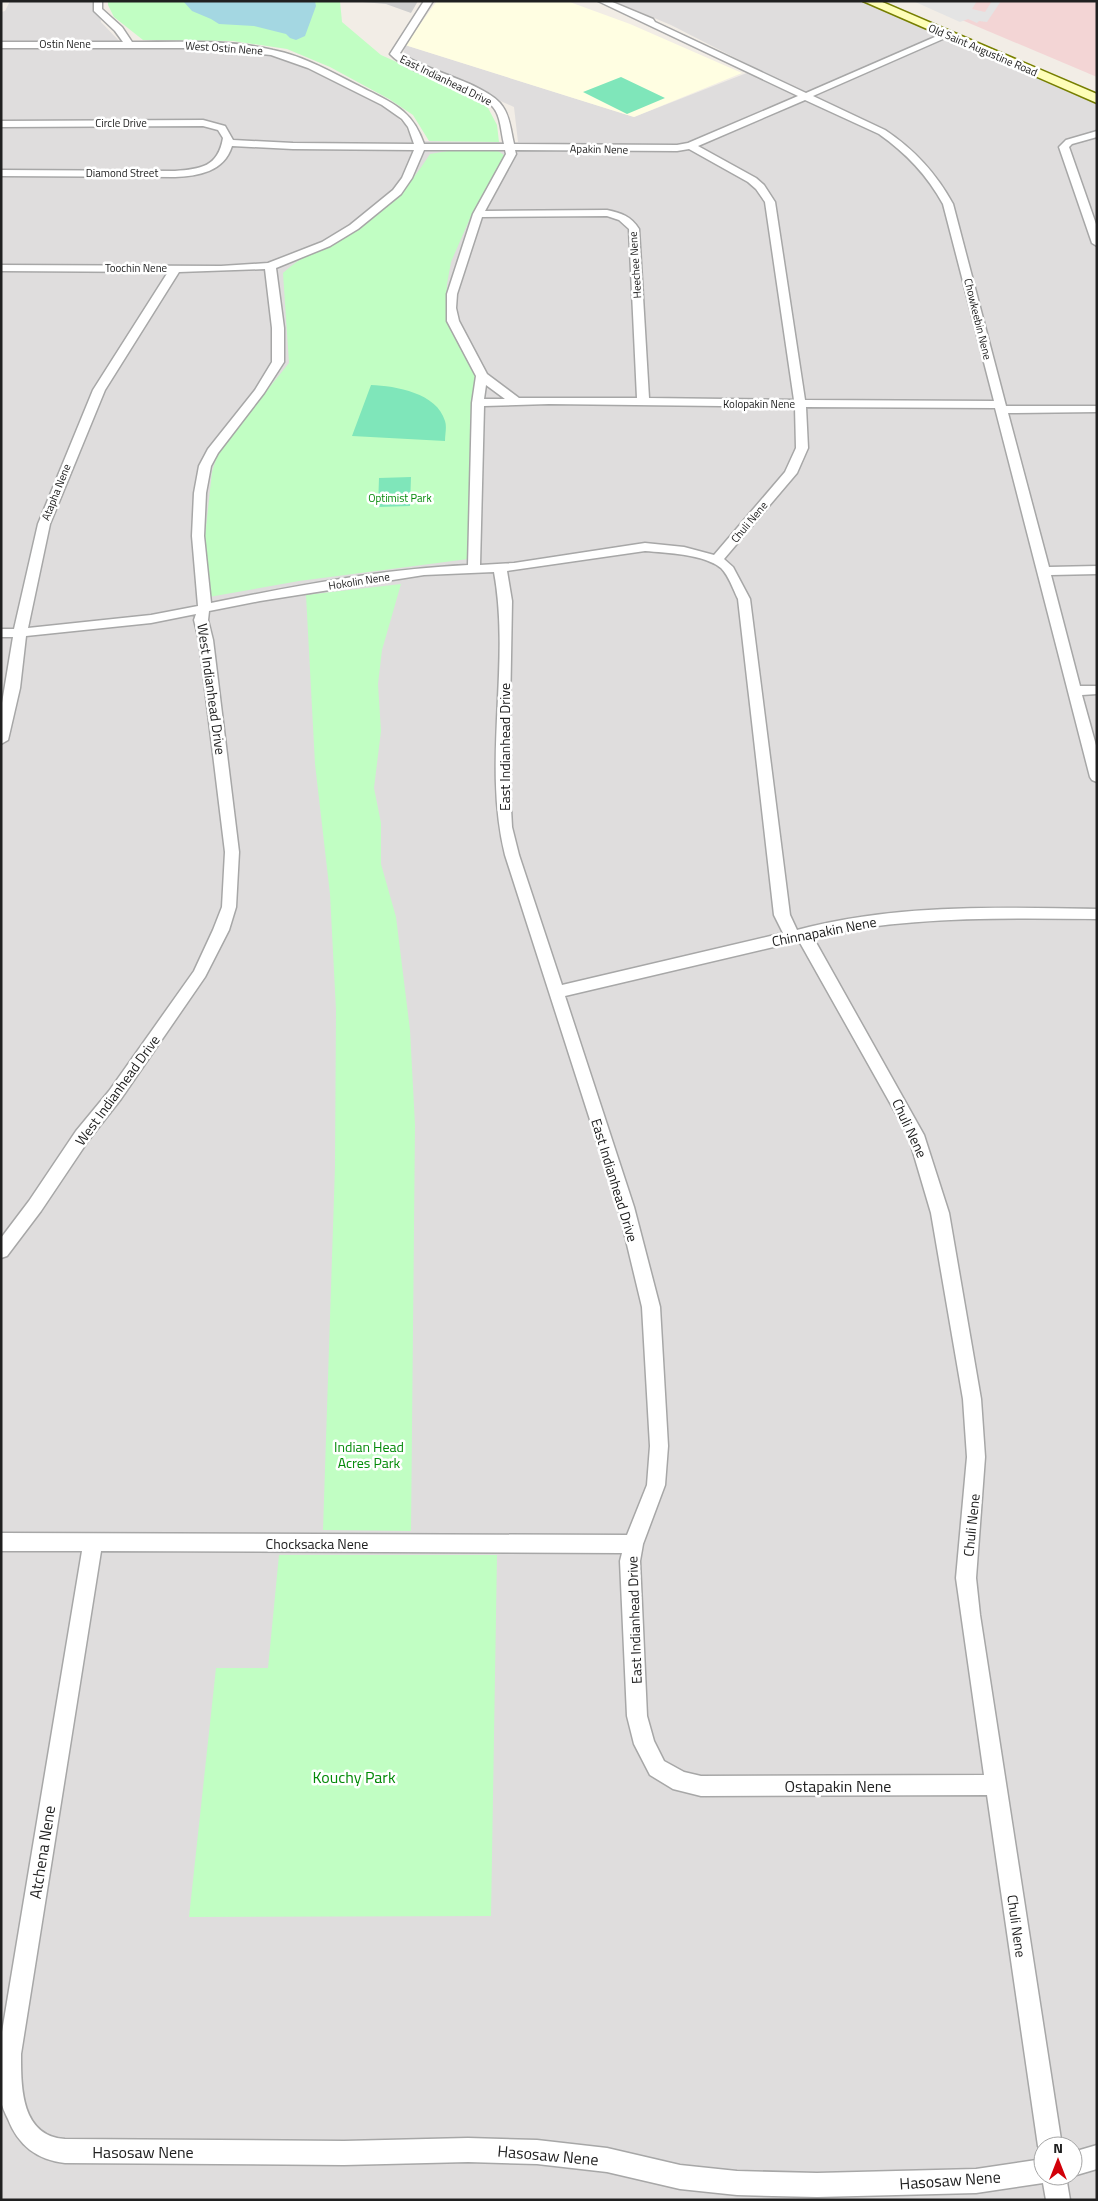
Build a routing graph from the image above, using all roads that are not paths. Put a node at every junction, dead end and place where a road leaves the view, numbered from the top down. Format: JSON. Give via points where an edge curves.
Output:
{"nodes":[{"id":1,"x":98,"y":1,"type":"edge"},
{"id":2,"x":429,"y":1,"type":"edge"},
{"id":3,"x":588,"y":1,"type":"edge"},
{"id":4,"x":602,"y":1,"type":"edge"},
{"id":5,"x":869,"y":1,"type":"edge"},
{"id":6,"x":616,"y":9,"type":"junction"},
{"id":7,"x":946,"y":35,"type":"junction"},
{"id":8,"x":1,"y":44,"type":"edge"},
{"id":9,"x":128,"y":44,"type":"junction"},
{"id":10,"x":805,"y":95,"type":"junction"},
{"id":11,"x":1096,"y":100,"type":"edge"},
{"id":12,"x":1,"y":124,"type":"edge"},
{"id":13,"x":1097,"y":134,"type":"edge"},
{"id":14,"x":228,"y":143,"type":"junction"},
{"id":15,"x":690,"y":146,"type":"junction"},
{"id":16,"x":420,"y":147,"type":"junction"},
{"id":17,"x":509,"y":148,"type":"junction"},
{"id":18,"x":1,"y":173,"type":"edge"},
{"id":19,"x":478,"y":214,"type":"junction"},
{"id":20,"x":1097,"y":243,"type":"edge"},
{"id":21,"x":270,"y":266,"type":"junction"},
{"id":22,"x":1,"y":268,"type":"edge"},
{"id":23,"x":176,"y":268,"type":"junction"},
{"id":24,"x":482,"y":376,"type":"junction"},
{"id":25,"x":517,"y":402,"type":"junction"},
{"id":26,"x":644,"y":402,"type":"junction"},
{"id":27,"x":478,"y":403,"type":"junction"},
{"id":28,"x":800,"y":404,"type":"junction"},
{"id":29,"x":1001,"y":408,"type":"junction"},
{"id":30,"x":1097,"y":410,"type":"edge"},
{"id":31,"x":717,"y":560,"type":"junction"},
{"id":32,"x":500,"y":567,"type":"junction"},
{"id":33,"x":474,"y":568,"type":"junction"},
{"id":34,"x":1097,"y":570,"type":"edge"},
{"id":35,"x":1043,"y":571,"type":"junction"},
{"id":36,"x":203,"y":609,"type":"junction"},
{"id":37,"x":20,"y":632,"type":"junction"},
{"id":38,"x":1,"y":633,"type":"edge"},
{"id":39,"x":1097,"y":690,"type":"edge"},
{"id":40,"x":1075,"y":691,"type":"junction"},
{"id":41,"x":1,"y":740,"type":"edge"},
{"id":42,"x":1097,"y":777,"type":"edge"},
{"id":43,"x":1097,"y":914,"type":"edge"},
{"id":44,"x":797,"y":935,"type":"junction"},
{"id":45,"x":556,"y":992,"type":"junction"},
{"id":46,"x":1,"y":1251,"type":"edge"},
{"id":47,"x":1,"y":1542,"type":"edge"},
{"id":48,"x":93,"y":1542,"type":"junction"},
{"id":49,"x":632,"y":1544,"type":"junction"},
{"id":50,"x":680,"y":1782,"type":"joint"},
{"id":51,"x":997,"y":1786,"type":"junction"},
{"id":52,"x":1049,"y":2136,"type":"edge"},
{"id":53,"x":49,"y":2149,"type":"joint"},
{"id":54,"x":1097,"y":2157,"type":"edge"},
{"id":55,"x":1083,"y":2161,"type":"edge"},
{"id":56,"x":1033,"y":2172,"type":"edge"},
{"id":57,"x":1056,"y":2186,"type":"edge"},
{"id":58,"x":1058,"y":2200,"type":"edge"}],
"edges":[{"from":1,"to":9,"type":"street","via":[[97,9],[118,28]]},
{"from":2,"to":17,"type":"street","name":"East Indianhead Drive","via":[[395,54],[418,69],[494,102],[499,108]]},
{"from":3,"to":6,"type":"street","name":"Chowkeebin Nene"},
{"from":4,"to":6,"type":"street","name":"Chowkeebin Nene"},
{"from":5,"to":7,"type":"street","name":"Old Saint Augustine Road"},
{"from":6,"to":10,"type":"street","name":"Chowkeebin Nene"},
{"from":7,"to":10,"type":"street","name":"Apakin Nene"},
{"from":7,"to":11,"type":"street","name":"Old Saint Augustine Road"},
{"from":8,"to":9,"type":"street","name":"Ostin Nene"},
{"from":9,"to":16,"type":"street","name":"West Ostin Nene","via":[[230,46],[272,52],[311,66],[370,95],[405,117],[417,134]]},
{"from":10,"to":15,"type":"street","name":"Apakin Nene"},
{"from":10,"to":29,"type":"street","name":"Chowkeebin Nene","via":[[882,132],[907,149],[933,176],[948,204]]},
{"from":12,"to":14,"type":"street","name":"Circle Drive","via":[[203,124],[222,128]]},
{"from":13,"to":20,"type":"street","via":[[1068,142],[1064,147]]},
{"from":14,"to":16,"type":"street","name":"Apakin Nene"},
{"from":14,"to":18,"type":"street","name":"Diamond Street","via":[[219,162],[199,172]]},
{"from":15,"to":17,"type":"street","name":"Apakin Nene","via":[[661,150]]},
{"from":15,"to":28,"type":"street","name":"Chuli Nene","via":[[752,180],[770,202]]},
{"from":16,"to":17,"type":"street","name":"Apakin Nene"},
{"from":16,"to":21,"type":"street","via":[[407,178],[397,192],[354,227],[326,244]]},
{"from":17,"to":19,"type":"street","via":[[511,154]]},
{"from":19,"to":24,"type":"street","via":[[451,308],[453,321]]},
{"from":19,"to":26,"type":"street","name":"Heechee Nene","via":[[607,213],[631,222]]},
{"from":21,"to":23,"type":"street","name":"Toochin Nene"},
{"from":21,"to":36,"type":"street","name":"West Indianhead Drive","via":[[279,356],[274,371],[212,452],[206,466],[200,493],[198,536],[204,582]]},
{"from":22,"to":23,"type":"street","name":"Toochin Nene"},
{"from":23,"to":37,"type":"street","name":"Atapha Nene","via":[[92,405],[44,524]]},
{"from":24,"to":25,"type":"street"},
{"from":24,"to":27,"type":"street"},
{"from":25,"to":26,"type":"street","name":"Kolopakin Nene"},
{"from":25,"to":27,"type":"street","name":"Kolopakin Nene"},
{"from":26,"to":28,"type":"street","name":"Kolopakin Nene"},
{"from":27,"to":33,"type":"street"},
{"from":28,"to":29,"type":"street","name":"Kolopakin Nene"},
{"from":28,"to":31,"type":"street","name":"Chuli Nene","via":[[803,434],[798,460],[791,473]]},
{"from":29,"to":30,"type":"street","name":"Kolopakin Nene"},
{"from":29,"to":35,"type":"street","name":"Chowkeebin Nene"},
{"from":31,"to":32,"type":"street","name":"Hokolin Nene","via":[[684,551],[646,547]]},
{"from":31,"to":44,"type":"street","name":"Chuli Nene","via":[[727,567],[744,598],[782,915]]},
{"from":32,"to":33,"type":"street","name":"Hokolin Nene"},
{"from":32,"to":45,"type":"street","name":"East Indianhead Drive","via":[[506,601],[502,770],[505,827]]},
{"from":33,"to":36,"type":"street","name":"Hokolin Nene","via":[[424,571]]},
{"from":34,"to":35,"type":"street"},
{"from":35,"to":40,"type":"street","name":"Chowkeebin Nene"},
{"from":36,"to":37,"type":"street","name":"Hokolin Nene","via":[[151,619]]},
{"from":36,"to":46,"type":"street","name":"West Indianhead Drive","via":[[232,852],[229,907],[200,974]]},
{"from":37,"to":38,"type":"street","name":"Hokolin Nene"},
{"from":37,"to":41,"type":"street","name":"Atapha Nene","via":[[13,688]]},
{"from":39,"to":40,"type":"street"},
{"from":40,"to":42,"type":"street","name":"Chowkeebin Nene"},
{"from":43,"to":44,"type":"street","name":"Chinnapakin Nene","via":[[909,916]]},
{"from":44,"to":45,"type":"street","name":"Chinnapakin Nene"},
{"from":44,"to":51,"type":"street","name":"Chuli Nene","via":[[916,1135],[940,1213],[972,1399],[976,1457],[966,1578]]},
{"from":45,"to":49,"type":"street","name":"East Indianhead Drive","via":[[626,1207],[651,1307],[659,1446],[656,1485]]},
{"from":47,"to":48,"type":"street","name":"Chocksacka Nene"},
{"from":48,"to":49,"type":"street","name":"Chocksacka Nene"},
{"from":48,"to":53,"type":"street","name":"Atchena Nene","via":[[10,2054],[9,2086],[14,2108],[35,2140]]},
{"from":49,"to":50,"type":"street","name":"East Indianhead Drive","via":[[637,1716],[644,1744],[657,1768]]},
{"from":50,"to":51,"type":"street","name":"Ostapakin Nene","via":[[701,1786]]},
{"from":51,"to":52,"type":"street","name":"Chuli Nene"},
{"from":53,"to":56,"type":"street","name":"Hasosaw Nene","via":[[133,2153],[537,2152],[607,2160],[680,2177],[737,2183],[817,2185],[976,2181]]},
{"from":54,"to":55,"type":"street"},
{"from":57,"to":58,"type":"street"}]}
